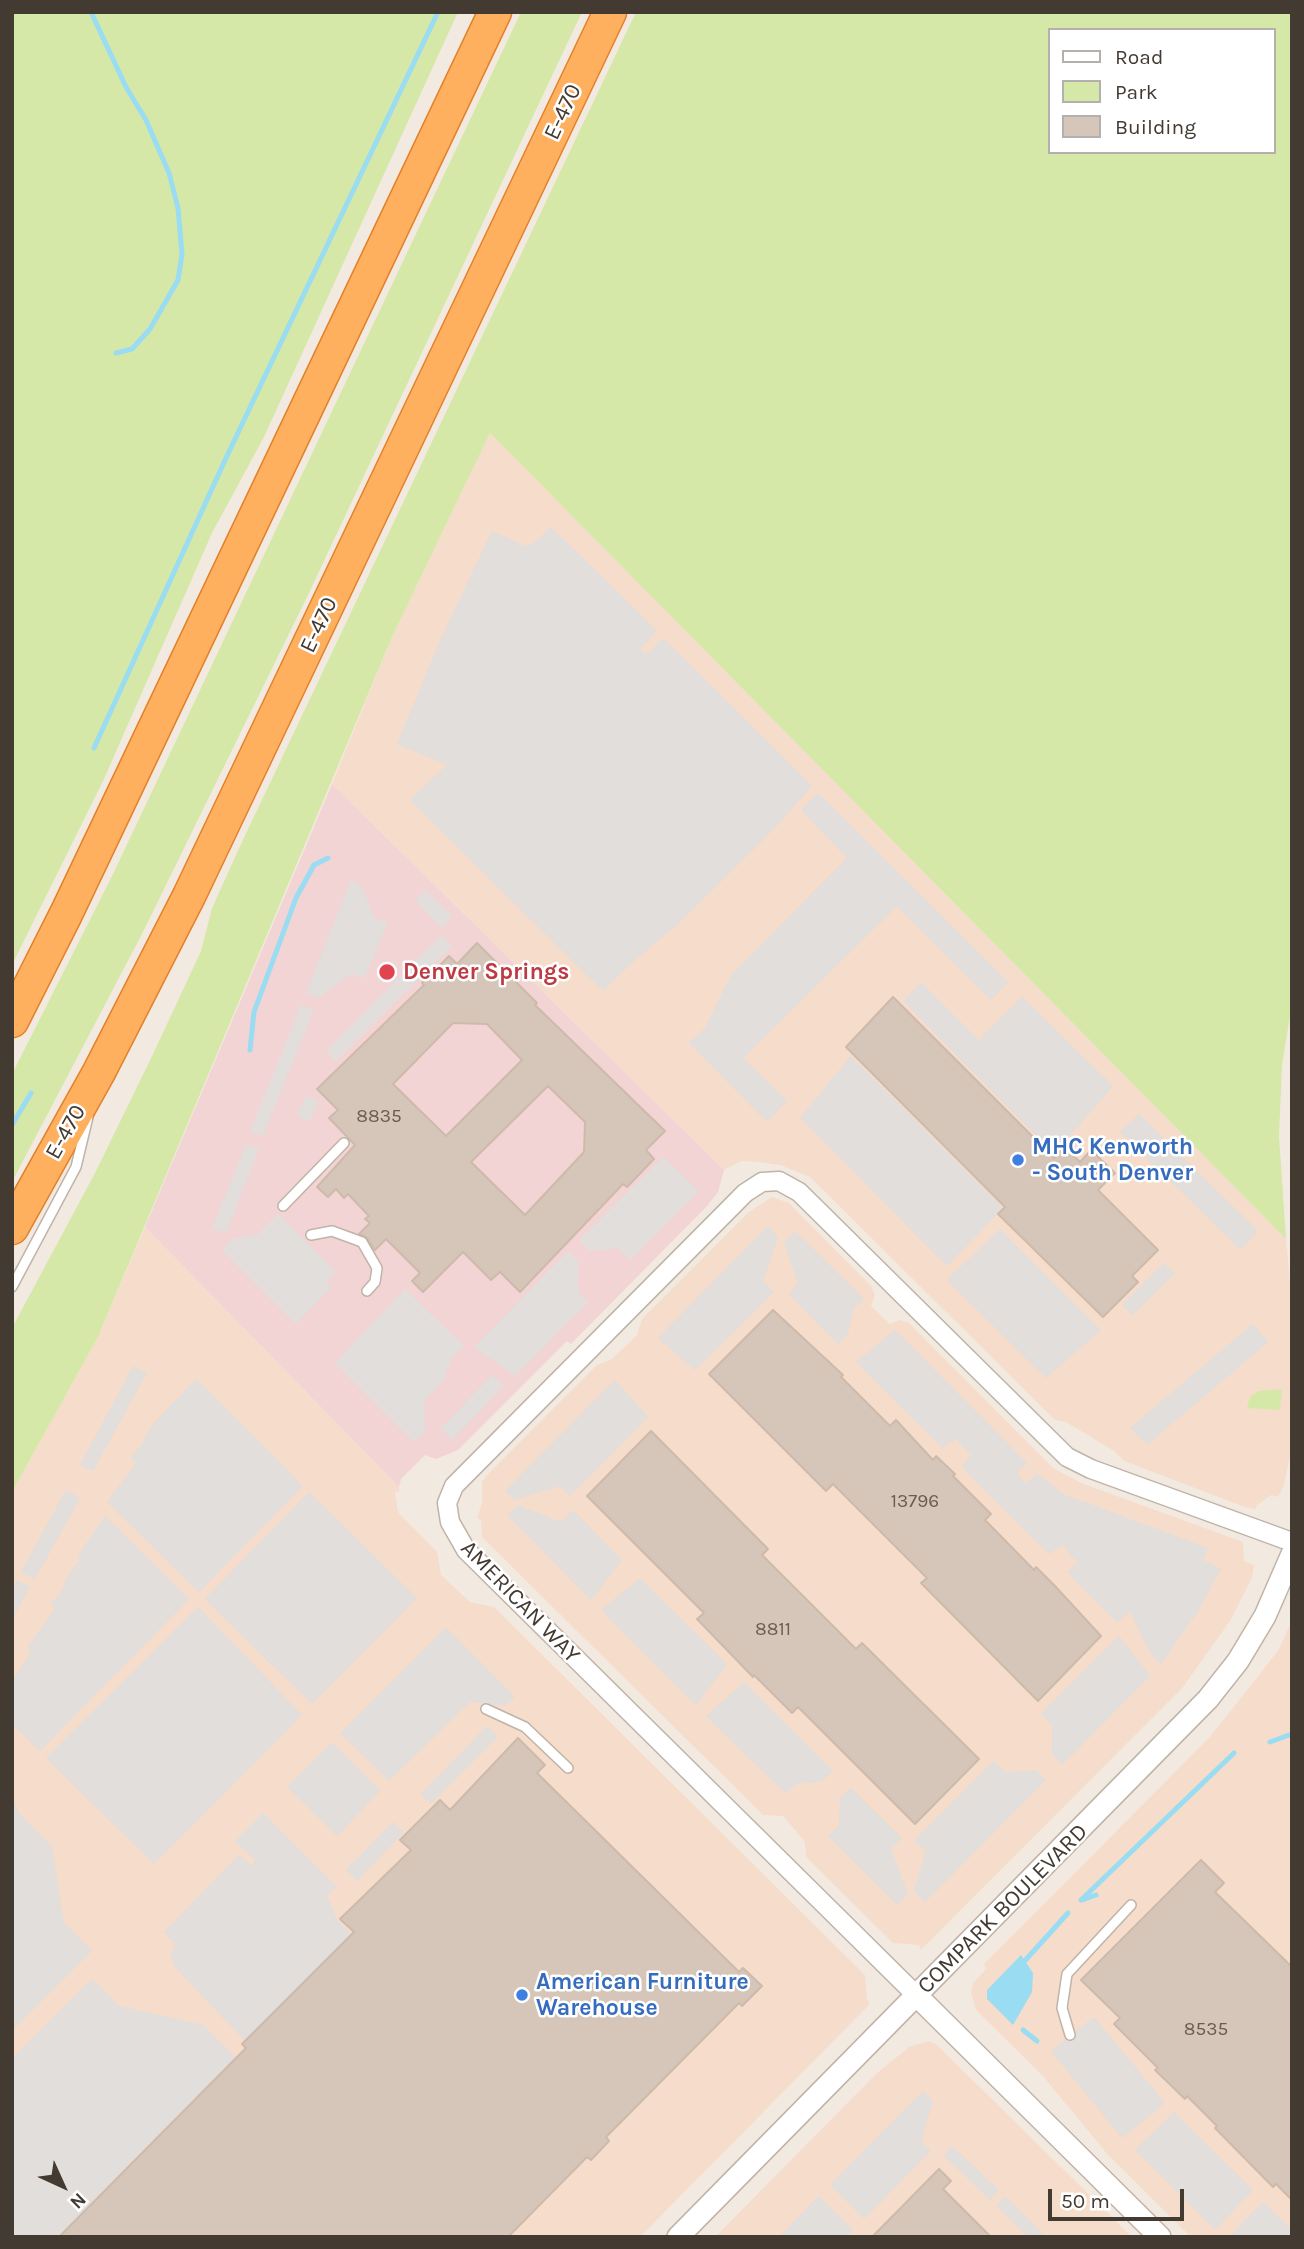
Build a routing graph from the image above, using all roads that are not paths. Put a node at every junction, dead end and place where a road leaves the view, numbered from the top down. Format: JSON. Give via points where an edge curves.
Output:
{"nodes":[{"id":1,"x":495,"y":12,"type":"edge"},
{"id":2,"x":610,"y":12,"type":"edge"},
{"id":3,"x":12,"y":1021,"type":"edge"},
{"id":4,"x":99,"y":1072,"type":"junction"},
{"id":5,"x":344,"y":1143,"type":"dead end"},
{"id":6,"x":283,"y":1206,"type":"dead end"},
{"id":7,"x":12,"y":1228,"type":"edge"},
{"id":8,"x":311,"y":1235,"type":"dead end"},
{"id":9,"x":12,"y":1287,"type":"edge"},
{"id":10,"x":367,"y":1291,"type":"dead end"},
{"id":11,"x":1292,"y":1542,"type":"edge"},
{"id":12,"x":1292,"y":1554,"type":"edge"},
{"id":13,"x":486,"y":1709,"type":"dead end"},
{"id":14,"x":568,"y":1768,"type":"dead end"},
{"id":15,"x":1131,"y":1905,"type":"dead end"},
{"id":16,"x":916,"y":1995,"type":"junction"},
{"id":17,"x":1070,"y":2035,"type":"dead end"},
{"id":18,"x":678,"y":2237,"type":"edge"},
{"id":19,"x":1160,"y":2237,"type":"edge"}],
"edges":[{"from":1,"to":3,"type":"highway"},
{"from":2,"to":4,"type":"highway","name":"E-470","via":[[270,727]]},
{"from":4,"to":7,"type":"highway","name":"E-470"},
{"from":4,"to":9,"type":"lane","via":[[76,1167]]},
{"from":5,"to":6,"type":"lane"},
{"from":8,"to":10,"type":"lane","via":[[341,1233],[367,1247],[377,1276]]},
{"from":11,"to":16,"type":"street","name":"AMERICAN WAY","via":[[1067,1457],[799,1192],[770,1180],[746,1193],[454,1486],[447,1503],[450,1522],[462,1545]]},
{"from":12,"to":16,"type":"street","name":"COMPARK BOULEVARD","via":[[1249,1644],[1208,1699]]},
{"from":13,"to":14,"type":"lane","via":[[525,1727]]},
{"from":15,"to":17,"type":"lane","via":[[1067,1973],[1062,2008]]},
{"from":16,"to":18,"type":"street","name":"COMPARK BOULEVARD"},
{"from":16,"to":19,"type":"street"}]}
